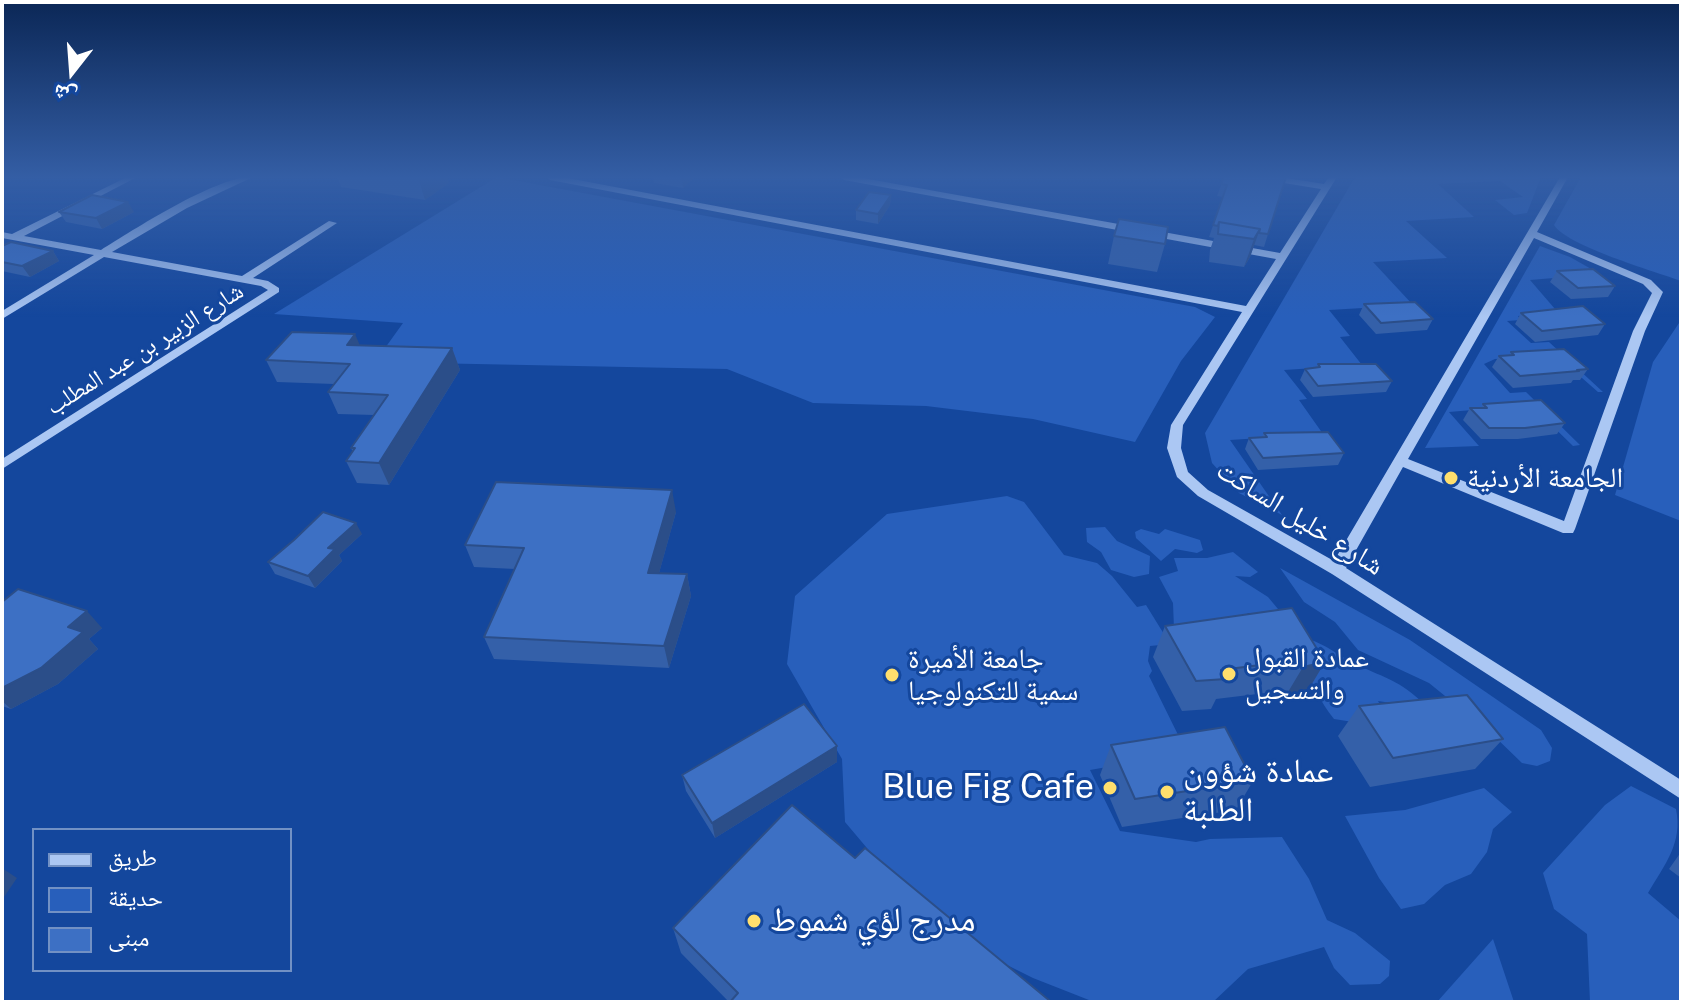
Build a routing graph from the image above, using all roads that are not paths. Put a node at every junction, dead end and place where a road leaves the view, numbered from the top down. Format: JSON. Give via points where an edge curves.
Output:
{"nodes":[{"id":1,"x":34,"y":224,"type":"edge"},
{"id":2,"x":151,"y":224,"type":"edge"},
{"id":3,"x":331,"y":224,"type":"edge"},
{"id":4,"x":796,"y":224,"type":"edge"},
{"id":5,"x":1102,"y":224,"type":"edge"},
{"id":6,"x":1304,"y":224,"type":"edge"},
{"id":7,"x":1539,"y":224,"type":"edge"},
{"id":8,"x":1533,"y":234,"type":"junction"},
{"id":9,"x":8,"y":236,"type":"edge"},
{"id":10,"x":103,"y":253,"type":"junction"},
{"id":11,"x":1283,"y":257,"type":"junction"},
{"id":12,"x":244,"y":279,"type":"junction"},
{"id":13,"x":1248,"y":310,"type":"junction"},
{"id":14,"x":2,"y":316,"type":"edge"},
{"id":15,"x":1399,"y":460,"type":"junction"},
{"id":16,"x":2,"y":465,"type":"edge"},
{"id":17,"x":1337,"y":570,"type":"junction"},
{"id":18,"x":1681,"y":790,"type":"edge"}],
"edges":[{"from":1,"to":9,"type":"street"},
{"from":2,"to":10,"type":"street"},
{"from":3,"to":12,"type":"street"},
{"from":4,"to":13,"type":"street"},
{"from":5,"to":11,"type":"street"},
{"from":6,"to":11,"type":"street","name":"شارع خليل الساكت"},
{"from":7,"to":8,"type":"street"},
{"from":8,"to":15,"type":"street"},
{"from":8,"to":15,"type":"street","via":[[1647,282],[1658,292],[1568,529]]},
{"from":9,"to":10,"type":"street","name":"شارع الزبير بن عبد المطلب"},
{"from":10,"to":12,"type":"street","name":"شارع الزبير بن عبد المطلب"},
{"from":10,"to":14,"type":"street"},
{"from":11,"to":13,"type":"street","name":"شارع خليل الساكت"},
{"from":12,"to":16,"type":"street","name":"شارع الزبير بن عبد المطلب","via":[[275,290]]},
{"from":13,"to":17,"type":"street","name":"شارع خليل الساكت","via":[[1177,425],[1174,448],[1182,474],[1203,493]]},
{"from":15,"to":17,"type":"street"},
{"from":17,"to":18,"type":"street","name":"شارع خليل الساكت"}]}
